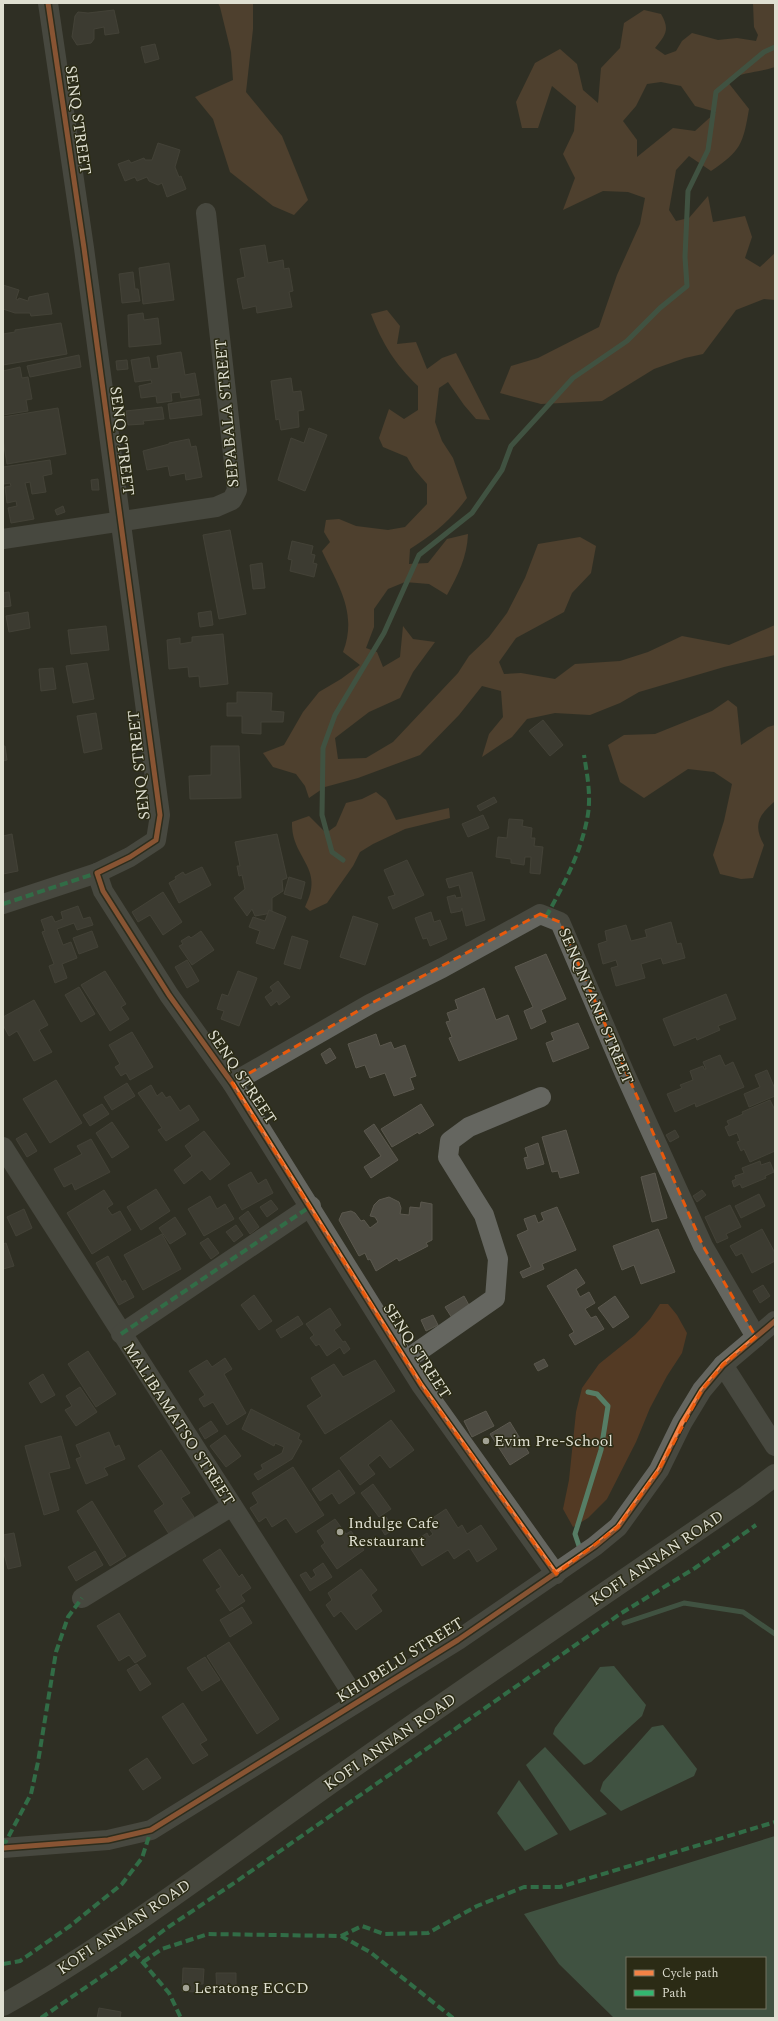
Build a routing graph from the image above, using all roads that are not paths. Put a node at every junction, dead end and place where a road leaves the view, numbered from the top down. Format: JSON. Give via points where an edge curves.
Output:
{"nodes":[{"id":1,"x":48,"y":3,"type":"edge"},
{"id":2,"x":206,"y":213,"type":"dead end"},
{"id":3,"x":120,"y":522,"type":"junction"},
{"id":4,"x":3,"y":539,"type":"edge"},
{"id":5,"x":97,"y":873,"type":"junction"},
{"id":6,"x":3,"y":904,"type":"edge"},
{"id":7,"x":232,"y":1083,"type":"junction"},
{"id":8,"x":540,"y":1097,"type":"dead end"},
{"id":9,"x":3,"y":1147,"type":"edge"},
{"id":10,"x":310,"y":1206,"type":"junction"},
{"id":11,"x":775,"y":1321,"type":"edge"},
{"id":12,"x":121,"y":1334,"type":"junction"},
{"id":13,"x":756,"y":1337,"type":"junction"},
{"id":14,"x":406,"y":1360,"type":"junction"},
{"id":15,"x":723,"y":1365,"type":"junction"},
{"id":16,"x":775,"y":1446,"type":"edge"},
{"id":17,"x":775,"y":1474,"type":"edge"},
{"id":18,"x":232,"y":1506,"type":"junction"},
{"id":19,"x":556,"y":1574,"type":"junction"},
{"id":20,"x":82,"y":1598,"type":"dead end"},
{"id":21,"x":357,"y":1701,"type":"junction"},
{"id":22,"x":3,"y":1848,"type":"edge"},
{"id":23,"x":3,"y":2006,"type":"edge"}],
"edges":[{"from":1,"to":3,"type":"street","name":"SENQ STREET"},
{"from":2,"to":3,"type":"street","name":"SEPABALA STREET","via":[[237,490],[232,500],[216,507]]},
{"from":3,"to":4,"type":"street","name":"SEPABALA STREET"},
{"from":3,"to":5,"type":"street","name":"SENQ STREET","via":[[160,814],[156,840],[130,857]]},
{"from":5,"to":6,"type":"street"},
{"from":5,"to":7,"type":"street","name":"SENQ STREET","via":[[103,891],[169,995]]},
{"from":7,"to":10,"type":"street","name":"SENQ STREET"},
{"from":7,"to":13,"type":"street","name":"SENQNYANE STREET","via":[[370,1004],[540,914],[560,922],[703,1246]]},
{"from":8,"to":14,"type":"street","via":[[469,1127],[450,1141],[448,1157],[484,1215],[498,1259],[495,1298]]},
{"from":9,"to":12,"type":"street","name":"MALIBAMATSO STREET"},
{"from":10,"to":12,"type":"street"},
{"from":10,"to":14,"type":"street","name":"SENQ STREET"},
{"from":11,"to":13,"type":"street","name":"KHUBELU STREET"},
{"from":12,"to":18,"type":"street","name":"MALIBAMATSO STREET"},
{"from":13,"to":15,"type":"street","name":"KHUBELU STREET"},
{"from":14,"to":19,"type":"street","name":"SENQ STREET"},
{"from":15,"to":16,"type":"street"},
{"from":15,"to":19,"type":"street","name":"KHUBELU STREET","via":[[702,1390],[659,1470],[618,1527]]},
{"from":17,"to":23,"type":"main road","name":"KOFI ANNAN ROAD","via":[[147,1913]]},
{"from":18,"to":20,"type":"street"},
{"from":18,"to":21,"type":"street","name":"MALIBAMATSO STREET"},
{"from":19,"to":21,"type":"street","name":"KHUBELU STREET","via":[[458,1640]]},
{"from":21,"to":22,"type":"street","name":"KHUBELU STREET","via":[[151,1830],[108,1840]]}]}
